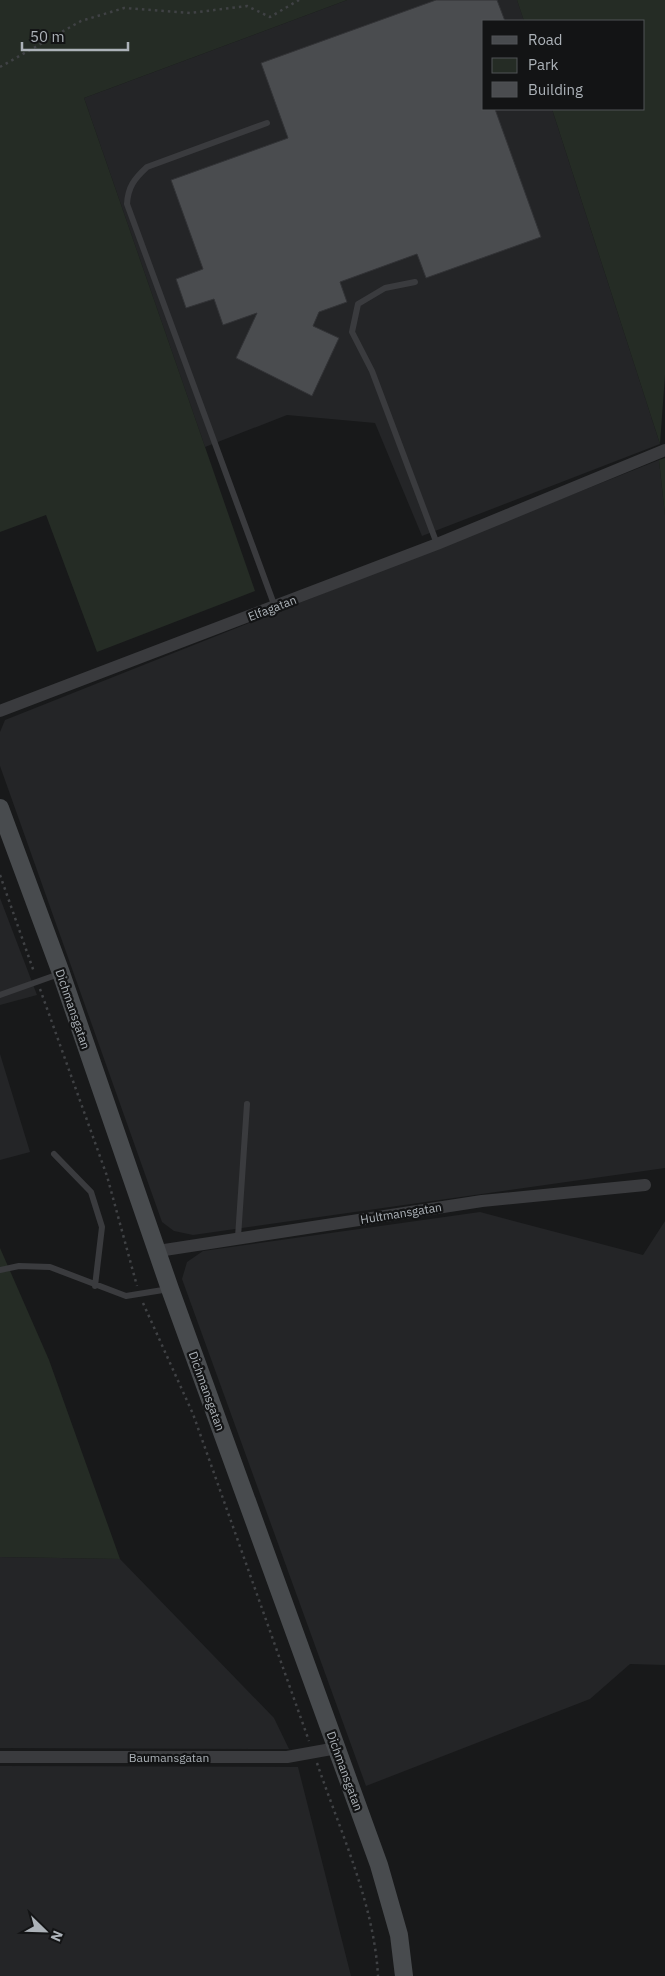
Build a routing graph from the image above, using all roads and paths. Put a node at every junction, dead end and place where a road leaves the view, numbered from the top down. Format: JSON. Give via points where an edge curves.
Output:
{"nodes":[{"id":1,"x":299,"y":0,"type":"edge"},
{"id":2,"x":0,"y":67,"type":"edge"},
{"id":3,"x":267,"y":123,"type":"dead end"},
{"id":4,"x":415,"y":282,"type":"dead end"},
{"id":5,"x":665,"y":450,"type":"edge"},
{"id":6,"x":437,"y":544,"type":"junction"},
{"id":7,"x":275,"y":607,"type":"junction"},
{"id":8,"x":0,"y":712,"type":"edge"},
{"id":9,"x":0,"y":808,"type":"edge"},
{"id":10,"x":0,"y":875,"type":"edge"},
{"id":11,"x":61,"y":973,"type":"junction"},
{"id":12,"x":38,"y":981,"type":"junction"},
{"id":13,"x":0,"y":995,"type":"edge"},
{"id":14,"x":247,"y":1104,"type":"dead end"},
{"id":15,"x":54,"y":1154,"type":"dead end"},
{"id":16,"x":645,"y":1185,"type":"dead end"},
{"id":17,"x":238,"y":1237,"type":"junction"},
{"id":18,"x":158,"y":1251,"type":"junction"},
{"id":19,"x":0,"y":1270,"type":"edge"},
{"id":20,"x":95,"y":1286,"type":"junction"},
{"id":21,"x":170,"y":1289,"type":"junction"},
{"id":22,"x":139,"y":1294,"type":"junction"},
{"id":23,"x":337,"y":1748,"type":"junction"},
{"id":24,"x":313,"y":1752,"type":"junction"},
{"id":25,"x":0,"y":1757,"type":"edge"},
{"id":26,"x":378,"y":1976,"type":"edge"},
{"id":27,"x":404,"y":1976,"type":"edge"}],
"edges":[{"from":1,"to":2,"type":"path","via":[[270,17],[247,6],[190,13],[124,8],[81,21]]},
{"from":3,"to":7,"type":"lane","via":[[147,167],[128,190],[127,204]]},
{"from":4,"to":6,"type":"lane","via":[[385,288],[358,304],[352,332],[372,371]]},
{"from":5,"to":6,"type":"street","name":"Elfagatan"},
{"from":6,"to":7,"type":"street","name":"Elfagatan"},
{"from":7,"to":8,"type":"street","name":"Elfagatan"},
{"from":9,"to":11,"type":"street","name":"Dichmansgatan"},
{"from":10,"to":12,"type":"path"},
{"from":11,"to":12,"type":"lane"},
{"from":11,"to":18,"type":"street","name":"Dichmansgatan"},
{"from":12,"to":13,"type":"lane"},
{"from":12,"to":22,"type":"path","via":[[107,1176]]},
{"from":14,"to":17,"type":"lane"},
{"from":15,"to":20,"type":"lane","via":[[91,1192],[102,1227]]},
{"from":16,"to":17,"type":"street","name":"Hultmansgatan","via":[[482,1201]]},
{"from":17,"to":18,"type":"street","name":"Hultmansgatan"},
{"from":18,"to":21,"type":"street","name":"Dichmansgatan"},
{"from":19,"to":20,"type":"lane","via":[[19,1266],[50,1267]]},
{"from":20,"to":22,"type":"lane","via":[[126,1296]]},
{"from":21,"to":22,"type":"lane"},
{"from":21,"to":23,"type":"street","name":"Dichmansgatan"},
{"from":22,"to":24,"type":"path","via":[[193,1414]]},
{"from":23,"to":24,"type":"street","name":"Baumansgatan"},
{"from":23,"to":27,"type":"street","name":"Dichmansgatan","via":[[379,1865],[399,1935]]},
{"from":24,"to":25,"type":"street","name":"Baumansgatan","via":[[287,1757]]},
{"from":24,"to":26,"type":"path","via":[[360,1887],[373,1938]]}]}
